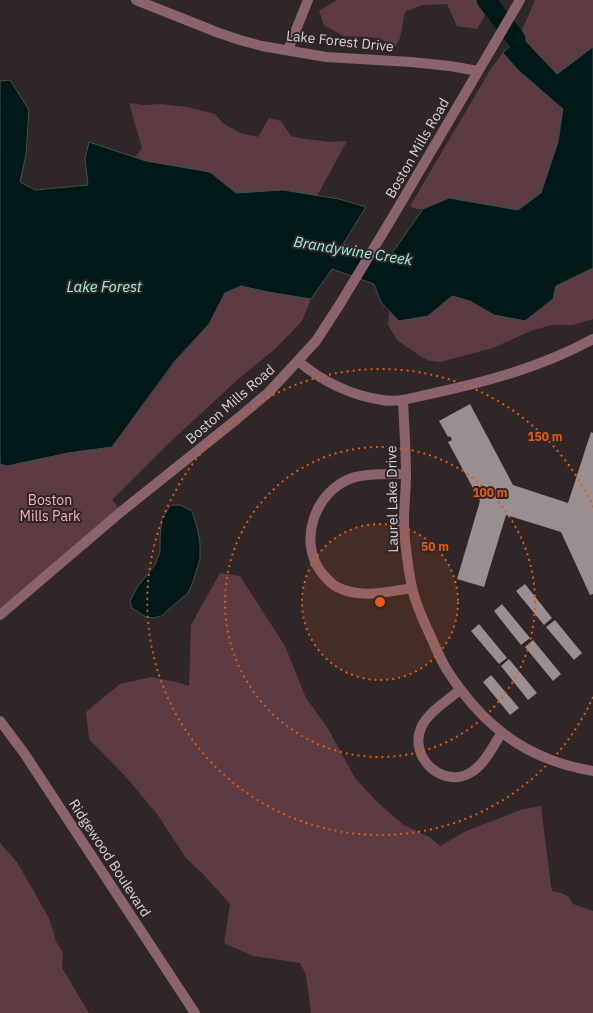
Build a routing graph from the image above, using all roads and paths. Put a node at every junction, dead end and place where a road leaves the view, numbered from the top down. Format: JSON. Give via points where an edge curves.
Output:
{"nodes":[{"id":1,"x":136,"y":0,"type":"edge"},
{"id":2,"x":308,"y":0,"type":"edge"},
{"id":3,"x":520,"y":0,"type":"edge"},
{"id":4,"x":288,"y":50,"type":"junction"},
{"id":5,"x":478,"y":71,"type":"junction"},
{"id":6,"x":593,"y":339,"type":"edge"},
{"id":7,"x":298,"y":361,"type":"junction"},
{"id":8,"x":403,"y":400,"type":"junction"},
{"id":9,"x":406,"y":474,"type":"junction"},
{"id":10,"x":412,"y":588,"type":"junction"},
{"id":11,"x":0,"y":615,"type":"edge"},
{"id":12,"x":460,"y":690,"type":"junction"},
{"id":13,"x":0,"y":721,"type":"edge"},
{"id":14,"x":502,"y":732,"type":"junction"},
{"id":15,"x":593,"y":771,"type":"edge"},
{"id":16,"x":195,"y":1013,"type":"edge"}],
"edges":[{"from":1,"to":4,"type":"street","name":"Lake Forest Drive","via":[[240,40]]},
{"from":2,"to":4,"type":"street"},
{"from":3,"to":5,"type":"street","name":"Boston Mills Road"},
{"from":4,"to":5,"type":"street","name":"Lake Forest Drive","via":[[326,57],[411,62]]},
{"from":5,"to":7,"type":"street","name":"Boston Mills Road","via":[[340,304],[316,341]]},
{"from":6,"to":8,"type":"street","via":[[532,367],[487,381]]},
{"from":7,"to":8,"type":"street","via":[[339,388],[383,401]]},
{"from":7,"to":11,"type":"street","name":"Boston Mills Road","via":[[248,410]]},
{"from":8,"to":9,"type":"street","name":"Laurel Lake Drive"},
{"from":9,"to":10,"type":"street","name":"Laurel Lake Drive","via":[[404,522]]},
{"from":9,"to":10,"type":"street","via":[[366,475],[339,484],[324,499],[317,511],[310,531],[310,544],[317,566],[336,587],[363,593]]},
{"from":10,"to":12,"type":"street","name":"Laurel Lake Drive","via":[[439,656]]},
{"from":12,"to":14,"type":"street","name":"Laurel Lake Drive","via":[[472,705]]},
{"from":12,"to":14,"type":"street","via":[[431,714],[421,728],[419,747],[429,766],[446,776],[467,775],[481,764]]},
{"from":13,"to":16,"type":"street","name":"Ridgewood Boulevard","via":[[24,753]]},
{"from":14,"to":15,"type":"street","name":"Laurel Lake Drive","via":[[542,756]]}]}
